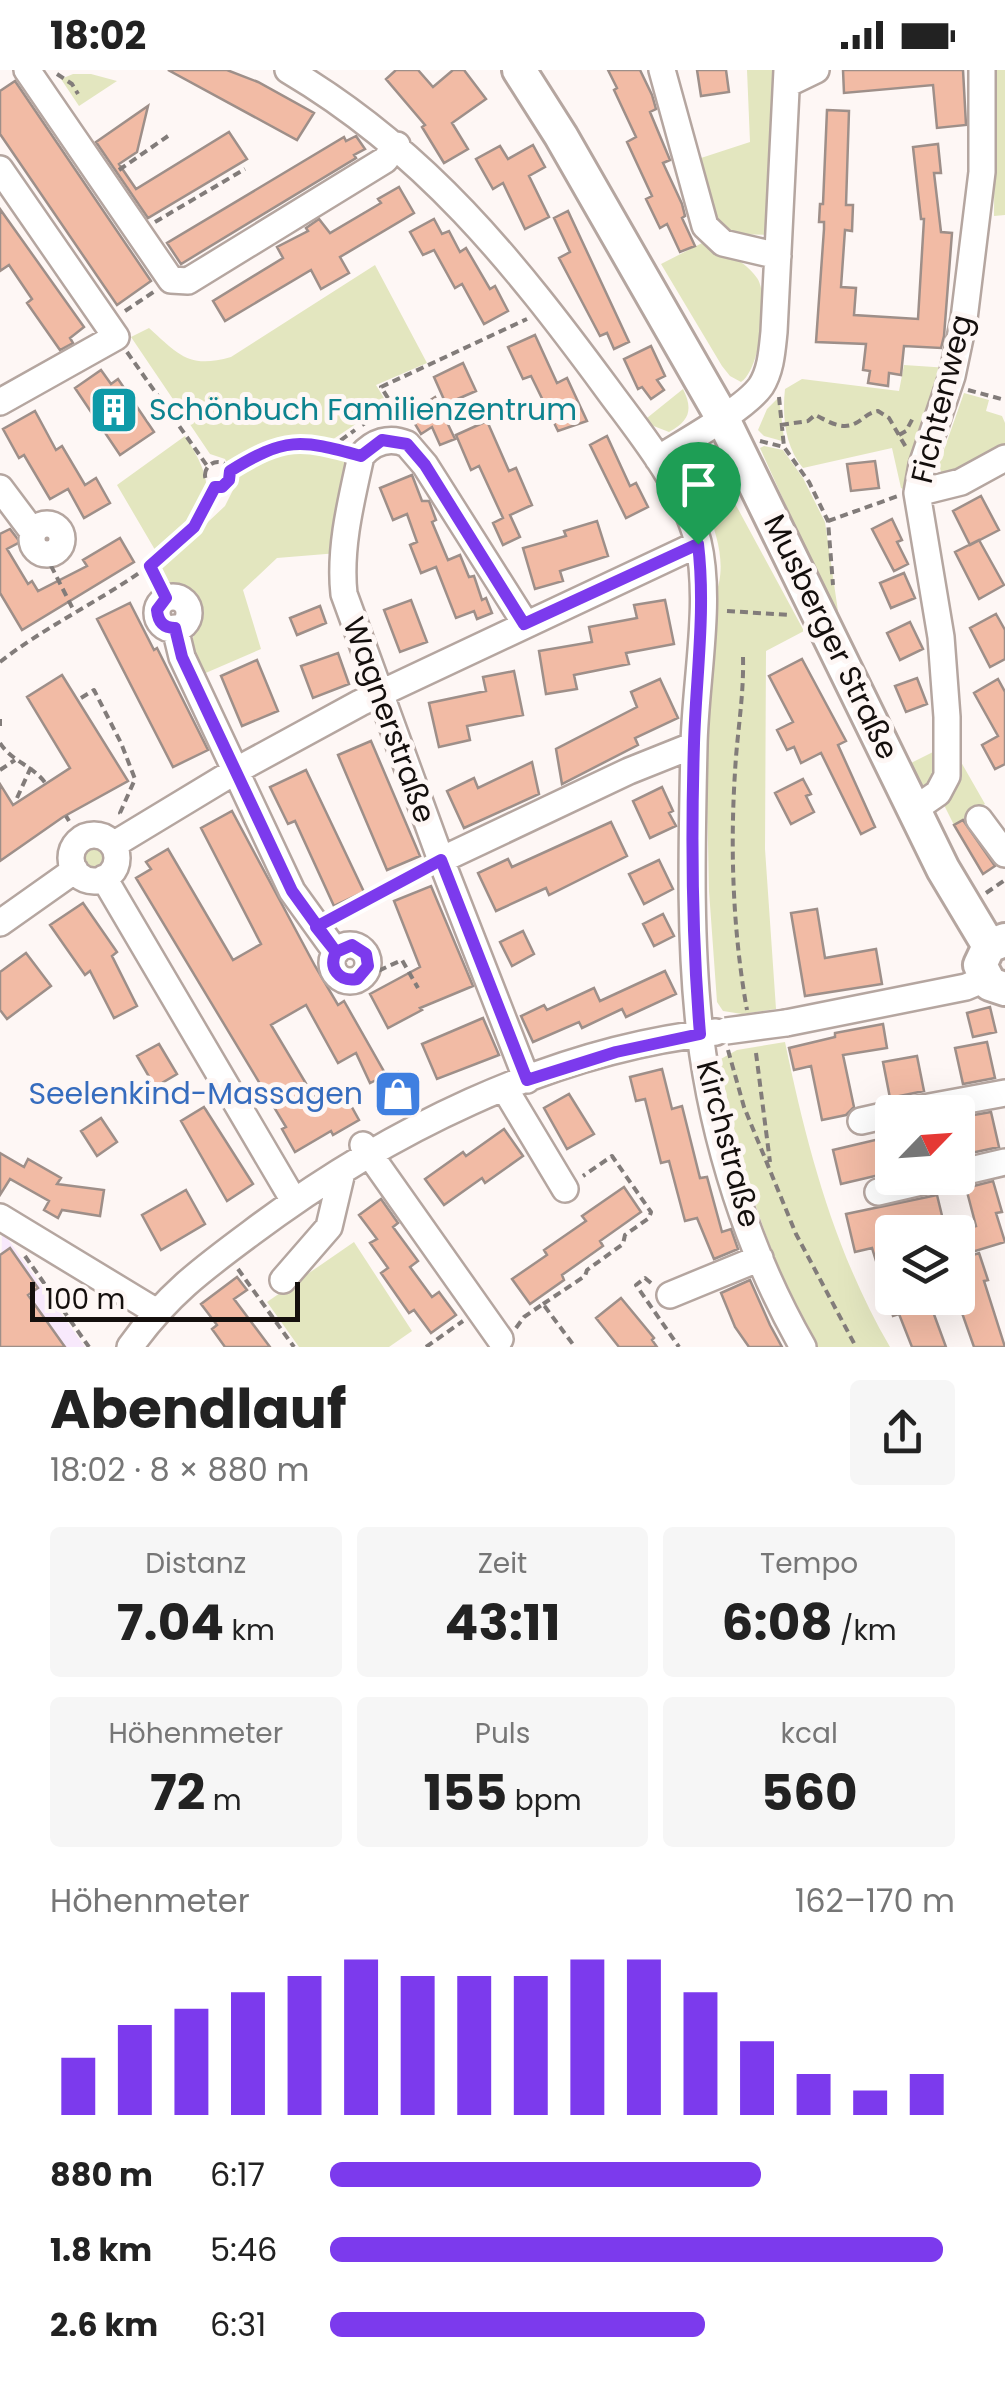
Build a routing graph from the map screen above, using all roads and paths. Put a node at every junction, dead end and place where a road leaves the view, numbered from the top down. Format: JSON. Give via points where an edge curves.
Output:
{"nodes":[{"id":1,"x":27,"y":70,"type":"edge"},
{"id":2,"x":519,"y":70,"type":"edge"},
{"id":3,"x":662,"y":70,"type":"edge"},
{"id":4,"x":816,"y":70,"type":"edge"},
{"id":5,"x":982,"y":70,"type":"edge"},
{"id":6,"x":299,"y":73,"type":"edge"},
{"id":7,"x":787,"y":77,"type":"edge"},
{"id":8,"x":168,"y":136,"type":"dead end"},
{"id":9,"x":397,"y":145,"type":"junction"},
{"id":10,"x":0,"y":169,"type":"edge"},
{"id":11,"x":245,"y":169,"type":"dead end"},
{"id":12,"x":103,"y":181,"type":"junction"},
{"id":13,"x":138,"y":232,"type":"junction"},
{"id":14,"x":778,"y":256,"type":"junction"},
{"id":15,"x":186,"y":286,"type":"junction"},
{"id":16,"x":526,"y":319,"type":"dead end"},
{"id":17,"x":111,"y":330,"type":"junction"},
{"id":18,"x":768,"y":370,"type":"junction"},
{"id":19,"x":964,"y":389,"type":"dead end"},
{"id":20,"x":1005,"y":400,"type":"edge"},
{"id":21,"x":0,"y":402,"type":"edge"},
{"id":22,"x":722,"y":417,"type":"junction"},
{"id":23,"x":912,"y":420,"type":"dead end"},
{"id":24,"x":781,"y":425,"type":"junction"},
{"id":25,"x":407,"y":444,"type":"junction"},
{"id":26,"x":361,"y":456,"type":"junction"},
{"id":27,"x":1005,"y":458,"type":"edge"},
{"id":28,"x":658,"y":459,"type":"junction"},
{"id":29,"x":208,"y":467,"type":"junction"},
{"id":30,"x":230,"y":471,"type":"junction"},
{"id":31,"x":215,"y":487,"type":"junction"},
{"id":32,"x":0,"y":488,"type":"edge"},
{"id":33,"x":917,"y":493,"type":"junction"},
{"id":34,"x":39,"y":543,"type":"joint"},
{"id":35,"x":698,"y":544,"type":"junction"},
{"id":36,"x":150,"y":566,"type":"junction"},
{"id":37,"x":166,"y":598,"type":"joint"},
{"id":38,"x":74,"y":611,"type":"junction"},
{"id":39,"x":727,"y":611,"type":"dead end"},
{"id":40,"x":820,"y":617,"type":"junction"},
{"id":41,"x":524,"y":624,"type":"junction"},
{"id":42,"x":743,"y":658,"type":"dead end"},
{"id":43,"x":0,"y":662,"type":"edge"},
{"id":44,"x":380,"y":694,"type":"junction"},
{"id":45,"x":80,"y":698,"type":"dead end"},
{"id":46,"x":0,"y":743,"type":"edge"},
{"id":47,"x":121,"y":743,"type":"junction"},
{"id":48,"x":694,"y":745,"type":"junction"},
{"id":49,"x":113,"y":748,"type":"dead end"},
{"id":50,"x":15,"y":760,"type":"junction"},
{"id":51,"x":32,"y":767,"type":"junction"},
{"id":52,"x":0,"y":770,"type":"edge"},
{"id":53,"x":237,"y":770,"type":"junction"},
{"id":54,"x":46,"y":784,"type":"dead end"},
{"id":55,"x":17,"y":798,"type":"dead end"},
{"id":56,"x":914,"y":809,"type":"junction"},
{"id":57,"x":979,"y":820,"type":"dead end"},
{"id":58,"x":123,"y":838,"type":"junction"},
{"id":59,"x":1005,"y":854,"type":"edge"},
{"id":60,"x":441,"y":860,"type":"junction"},
{"id":61,"x":75,"y":870,"type":"junction"},
{"id":62,"x":104,"y":878,"type":"junction"},
{"id":63,"x":3,"y":914,"type":"edge"},
{"id":64,"x":316,"y":927,"type":"junction"},
{"id":65,"x":997,"y":943,"type":"edge"},
{"id":66,"x":366,"y":972,"type":"joint"},
{"id":67,"x":995,"y":984,"type":"edge"},
{"id":68,"x":418,"y":988,"type":"dead end"},
{"id":69,"x":747,"y":1010,"type":"dead end"},
{"id":70,"x":726,"y":1030,"type":"junction"},
{"id":71,"x":700,"y":1034,"type":"junction"},
{"id":72,"x":756,"y":1053,"type":"dead end"},
{"id":73,"x":516,"y":1084,"type":"junction"},
{"id":74,"x":1005,"y":1093,"type":"edge"},
{"id":75,"x":975,"y":1099,"type":"edge"},
{"id":76,"x":875,"y":1118,"type":"edge"},
{"id":77,"x":862,"y":1121,"type":"dead end"},
{"id":78,"x":366,"y":1150,"type":"junction"},
{"id":79,"x":1005,"y":1162,"type":"edge"},
{"id":80,"x":770,"y":1167,"type":"junction"},
{"id":81,"x":975,"y":1169,"type":"edge"},
{"id":82,"x":342,"y":1172,"type":"junction"},
{"id":83,"x":572,"y":1184,"type":"joint"},
{"id":84,"x":294,"y":1201,"type":"junction"},
{"id":85,"x":0,"y":1216,"type":"edge"},
{"id":86,"x":23,"y":1252,"type":"dead end"},
{"id":87,"x":226,"y":1252,"type":"junction"},
{"id":88,"x":760,"y":1258,"type":"junction"},
{"id":89,"x":282,"y":1280,"type":"dead end"},
{"id":90,"x":660,"y":1289,"type":"joint"},
{"id":91,"x":543,"y":1304,"type":"junction"},
{"id":92,"x":479,"y":1310,"type":"junction"},
{"id":93,"x":155,"y":1311,"type":"junction"},
{"id":94,"x":500,"y":1339,"type":"joint"},
{"id":95,"x":89,"y":1347,"type":"edge"},
{"id":96,"x":130,"y":1347,"type":"edge"},
{"id":97,"x":294,"y":1347,"type":"edge"},
{"id":98,"x":426,"y":1347,"type":"edge"},
{"id":99,"x":575,"y":1347,"type":"edge"},
{"id":100,"x":680,"y":1347,"type":"edge"},
{"id":101,"x":803,"y":1347,"type":"edge"},
{"id":102,"x":856,"y":1347,"type":"edge"}],
"edges":[{"from":1,"to":12,"type":"street"},
{"from":2,"to":22,"type":"main road","name":"Musberger Straße"},
{"from":3,"to":14,"type":"street","via":[[705,226],[722,243]]},
{"from":4,"to":7,"type":"street"},
{"from":5,"to":33,"type":"street","name":"Fichtenweg","via":[[982,172],[964,319]]},
{"from":6,"to":9,"type":"street","name":"Kirchstraße"},
{"from":7,"to":14,"type":"street"},
{"from":8,"to":12,"type":"path"},
{"from":9,"to":15,"type":"street","via":[[386,160]]},
{"from":9,"to":28,"type":"street","name":"Kirchstraße","via":[[548,308]]},
{"from":10,"to":17,"type":"street"},
{"from":11,"to":13,"type":"path"},
{"from":12,"to":13,"type":"street"},
{"from":13,"to":15,"type":"street"},
{"from":14,"to":18,"type":"street"},
{"from":15,"to":17,"type":"path"},
{"from":16,"to":25,"type":"path","via":[[381,387]]},
{"from":17,"to":21,"type":"street"},
{"from":17,"to":29,"type":"path"},
{"from":18,"to":22,"type":"street","via":[[755,393]]},
{"from":18,"to":24,"type":"path","via":[[776,382]]},
{"from":19,"to":20,"type":"path"},
{"from":22,"to":28,"type":"street"},
{"from":22,"to":40,"type":"main road","name":"Musberger Straße"},
{"from":23,"to":24,"type":"path","via":[[899,435],[878,411],[850,425],[815,415]]},
{"from":24,"to":33,"type":"path","via":[[784,446],[828,521]]},
{"from":25,"to":26,"type":"street","via":[[382,440]]},
{"from":25,"to":41,"type":"street"},
{"from":26,"to":30,"type":"path","via":[[292,443]]},
{"from":26,"to":44,"type":"street","name":"Wagnerstraße","via":[[341,569],[351,620]]},
{"from":27,"to":33,"type":"street","via":[[961,482]]},
{"from":28,"to":35,"type":"street","name":"Kirchstraße","via":[[688,511]]},
{"from":29,"to":30,"type":"path","via":[[218,462]]},
{"from":29,"to":31,"type":"path","via":[[206,481]]},
{"from":30,"to":31,"type":"path","via":[[227,484]]},
{"from":31,"to":36,"type":"path","via":[[194,527]]},
{"from":32,"to":34,"type":"street"},
{"from":33,"to":56,"type":"street","name":"Fichtenweg","via":[[942,651],[948,747],[944,786]]},
{"from":34,"to":38,"type":"path"},
{"from":35,"to":41,"type":"street"},
{"from":35,"to":48,"type":"street","name":"Kirchstraße","via":[[703,581]]},
{"from":36,"to":37,"type":"path"},
{"from":36,"to":38,"type":"path"},
{"from":37,"to":53,"type":"street","via":[[177,597],[188,608],[188,619],[175,628],[182,657]]},
{"from":38,"to":43,"type":"path"},
{"from":39,"to":40,"type":"path"},
{"from":40,"to":56,"type":"main road","name":"Musberger Straße"},
{"from":41,"to":44,"type":"street"},
{"from":42,"to":69,"type":"path","via":[[734,842]]},
{"from":44,"to":53,"type":"street"},
{"from":44,"to":60,"type":"street","name":"Wagnerstraße"},
{"from":45,"to":47,"type":"path","via":[[94,690]]},
{"from":46,"to":50,"type":"path"},
{"from":47,"to":49,"type":"path"},
{"from":47,"to":58,"type":"path","via":[[135,779],[120,812]]},
{"from":48,"to":60,"type":"street"},
{"from":48,"to":71,"type":"street","name":"Kirchstraße"},
{"from":50,"to":51,"type":"path"},
{"from":50,"to":52,"type":"path"},
{"from":51,"to":54,"type":"path"},
{"from":51,"to":55,"type":"path"},
{"from":53,"to":58,"type":"street"},
{"from":53,"to":64,"type":"street","via":[[292,891]]},
{"from":56,"to":65,"type":"main road","name":"Musberger Straße","via":[[944,869]]},
{"from":57,"to":59,"type":"street"},
{"from":58,"to":61,"type":"street","via":[[78,841],[71,855]]},
{"from":58,"to":62,"type":"street","via":[[115,867]]},
{"from":60,"to":64,"type":"path"},
{"from":60,"to":73,"type":"street","name":"Wagnerstraße"},
{"from":61,"to":62,"type":"street","via":[[88,880]]},
{"from":61,"to":63,"type":"street"},
{"from":62,"to":84,"type":"street"},
{"from":64,"to":66,"type":"street","via":[[336,952],[358,946],[368,960]]},
{"from":65,"to":67,"type":"main road","via":[[981,958]]},
{"from":66,"to":68,"type":"path","via":[[402,960]]},
{"from":67,"to":70,"type":"street","bridge":true},
{"from":70,"to":71,"type":"street"},
{"from":70,"to":80,"type":"path","via":[[736,1085]]},
{"from":71,"to":73,"type":"street"},
{"from":71,"to":88,"type":"street","name":"Kirchstraße","via":[[726,1161]]},
{"from":72,"to":80,"type":"path"},
{"from":73,"to":78,"type":"street"},
{"from":73,"to":83,"type":"street","name":"Wagnerstraße"},
{"from":74,"to":75,"type":"street"},
{"from":76,"to":77,"type":"street"},
{"from":78,"to":82,"type":"street"},
{"from":78,"to":92,"type":"street"},
{"from":79,"to":81,"type":"street"},
{"from":80,"to":102,"type":"path","via":[[796,1234]]},
{"from":82,"to":84,"type":"street"},
{"from":82,"to":89,"type":"street","via":[[329,1227]]},
{"from":83,"to":91,"type":"path","via":[[612,1156],[650,1218]]},
{"from":84,"to":87,"type":"street"},
{"from":85,"to":93,"type":"street"},
{"from":86,"to":95,"type":"path"},
{"from":87,"to":93,"type":"street"},
{"from":87,"to":97,"type":"path"},
{"from":88,"to":90,"type":"street"},
{"from":88,"to":101,"type":"street","name":"Kirchstraße"},
{"from":90,"to":100,"type":"path","via":[[645,1278],[636,1285]]},
{"from":91,"to":94,"type":"path"},
{"from":91,"to":99,"type":"path"},
{"from":92,"to":94,"type":"street"},
{"from":92,"to":98,"type":"path"},
{"from":93,"to":96,"type":"street"}]}
